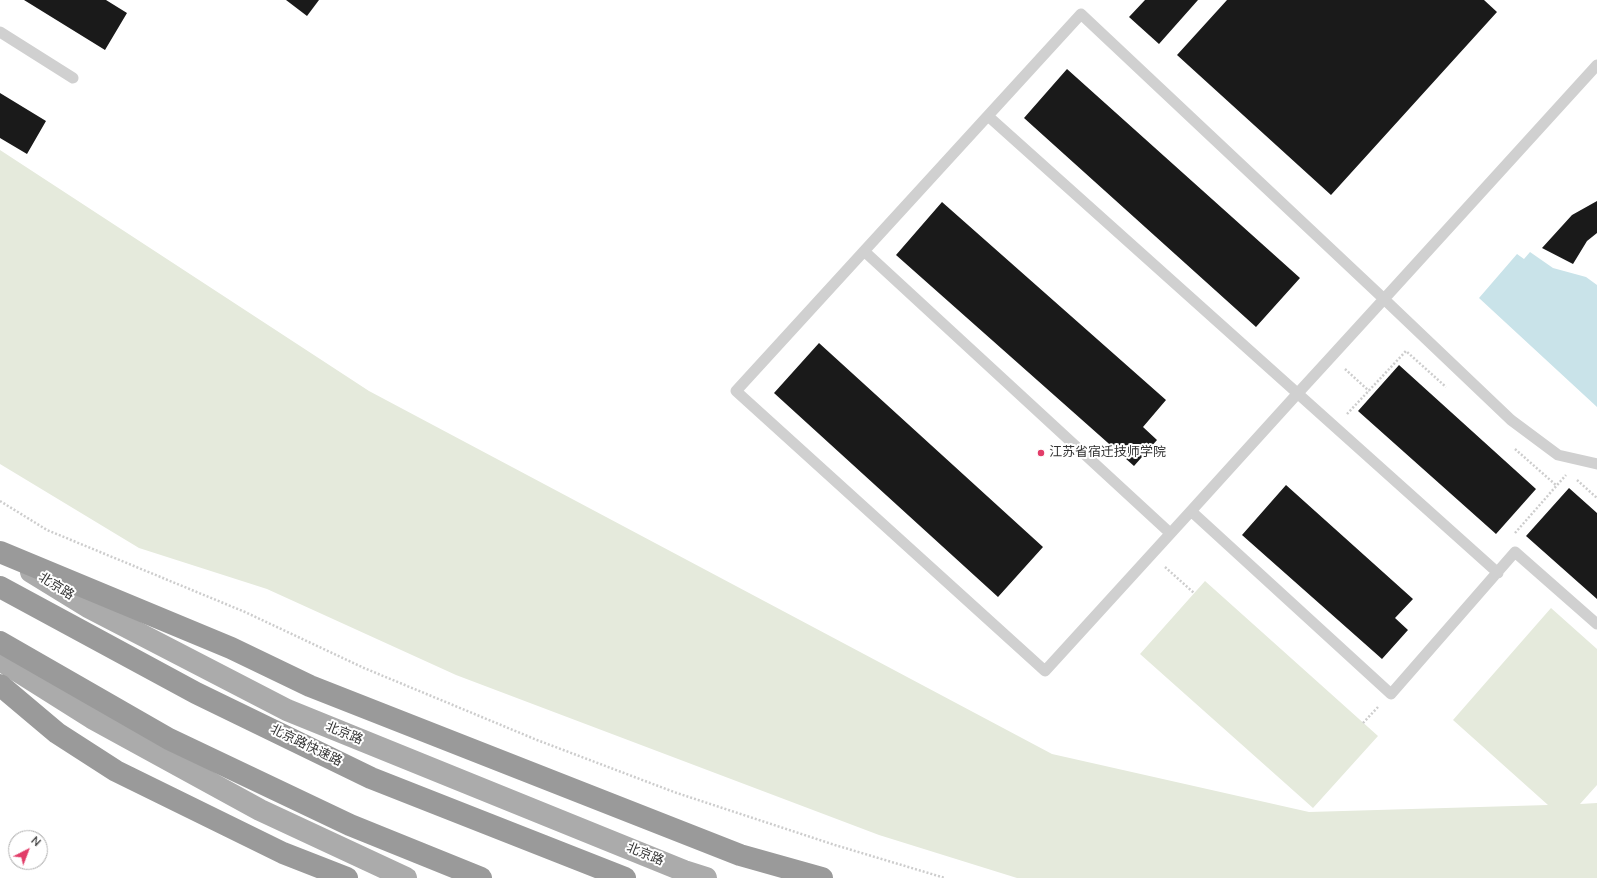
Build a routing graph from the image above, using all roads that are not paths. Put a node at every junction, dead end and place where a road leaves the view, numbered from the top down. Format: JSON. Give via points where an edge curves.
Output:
{"nodes":[{"id":1,"x":0,"y":32,"type":"edge"},
{"id":2,"x":1597,"y":65,"type":"edge"},
{"id":3,"x":73,"y":78,"type":"dead end"},
{"id":4,"x":988,"y":116,"type":"junction"},
{"id":5,"x":864,"y":251,"type":"junction"},
{"id":6,"x":1384,"y":298,"type":"junction"},
{"id":7,"x":1298,"y":393,"type":"junction"},
{"id":8,"x":1597,"y":464,"type":"edge"},
{"id":9,"x":1191,"y":511,"type":"junction"},
{"id":10,"x":1170,"y":533,"type":"junction"},
{"id":11,"x":0,"y":552,"type":"edge"},
{"id":12,"x":1498,"y":572,"type":"junction"},
{"id":13,"x":0,"y":587,"type":"edge"},
{"id":14,"x":1597,"y":624,"type":"edge"},
{"id":15,"x":0,"y":642,"type":"edge"},
{"id":16,"x":0,"y":660,"type":"edge"},
{"id":17,"x":0,"y":685,"type":"edge"},
{"id":18,"x":346,"y":878,"type":"edge"},
{"id":19,"x":406,"y":878,"type":"edge"},
{"id":20,"x":481,"y":878,"type":"edge"},
{"id":21,"x":625,"y":878,"type":"edge"},
{"id":22,"x":706,"y":878,"type":"edge"},
{"id":23,"x":822,"y":878,"type":"edge"}],
"edges":[{"from":1,"to":3,"type":"lane"},
{"from":2,"to":6,"type":"lane"},
{"from":4,"to":5,"type":"lane"},
{"from":4,"to":6,"type":"lane","via":[[1081,14]]},
{"from":4,"to":7,"type":"lane"},
{"from":5,"to":10,"type":"lane"},
{"from":5,"to":10,"type":"lane","via":[[736,391],[1045,671]]},
{"from":6,"to":7,"type":"lane"},
{"from":6,"to":8,"type":"lane","via":[[1511,420],[1558,455]]},
{"from":7,"to":9,"type":"lane"},
{"from":7,"to":12,"type":"lane"},
{"from":9,"to":10,"type":"lane"},
{"from":9,"to":12,"type":"lane","via":[[1391,694]]},
{"from":11,"to":22,"type":"main road","name":"北京路","via":[[88,607],[287,710]]},
{"from":11,"to":23,"type":"highway","bridge":true,"via":[[230,648],[318,688],[740,855]]},
{"from":12,"to":14,"type":"lane","via":[[1515,552]]},
{"from":13,"to":21,"type":"highway","name":"北京路快速路","via":[[196,693],[371,778]]},
{"from":15,"to":20,"type":"highway","via":[[169,739],[350,825]]},
{"from":16,"to":19,"type":"main road","via":[[92,718],[260,810]]},
{"from":17,"to":18,"type":"highway","via":[[57,733],[116,771],[283,853]]}]}
